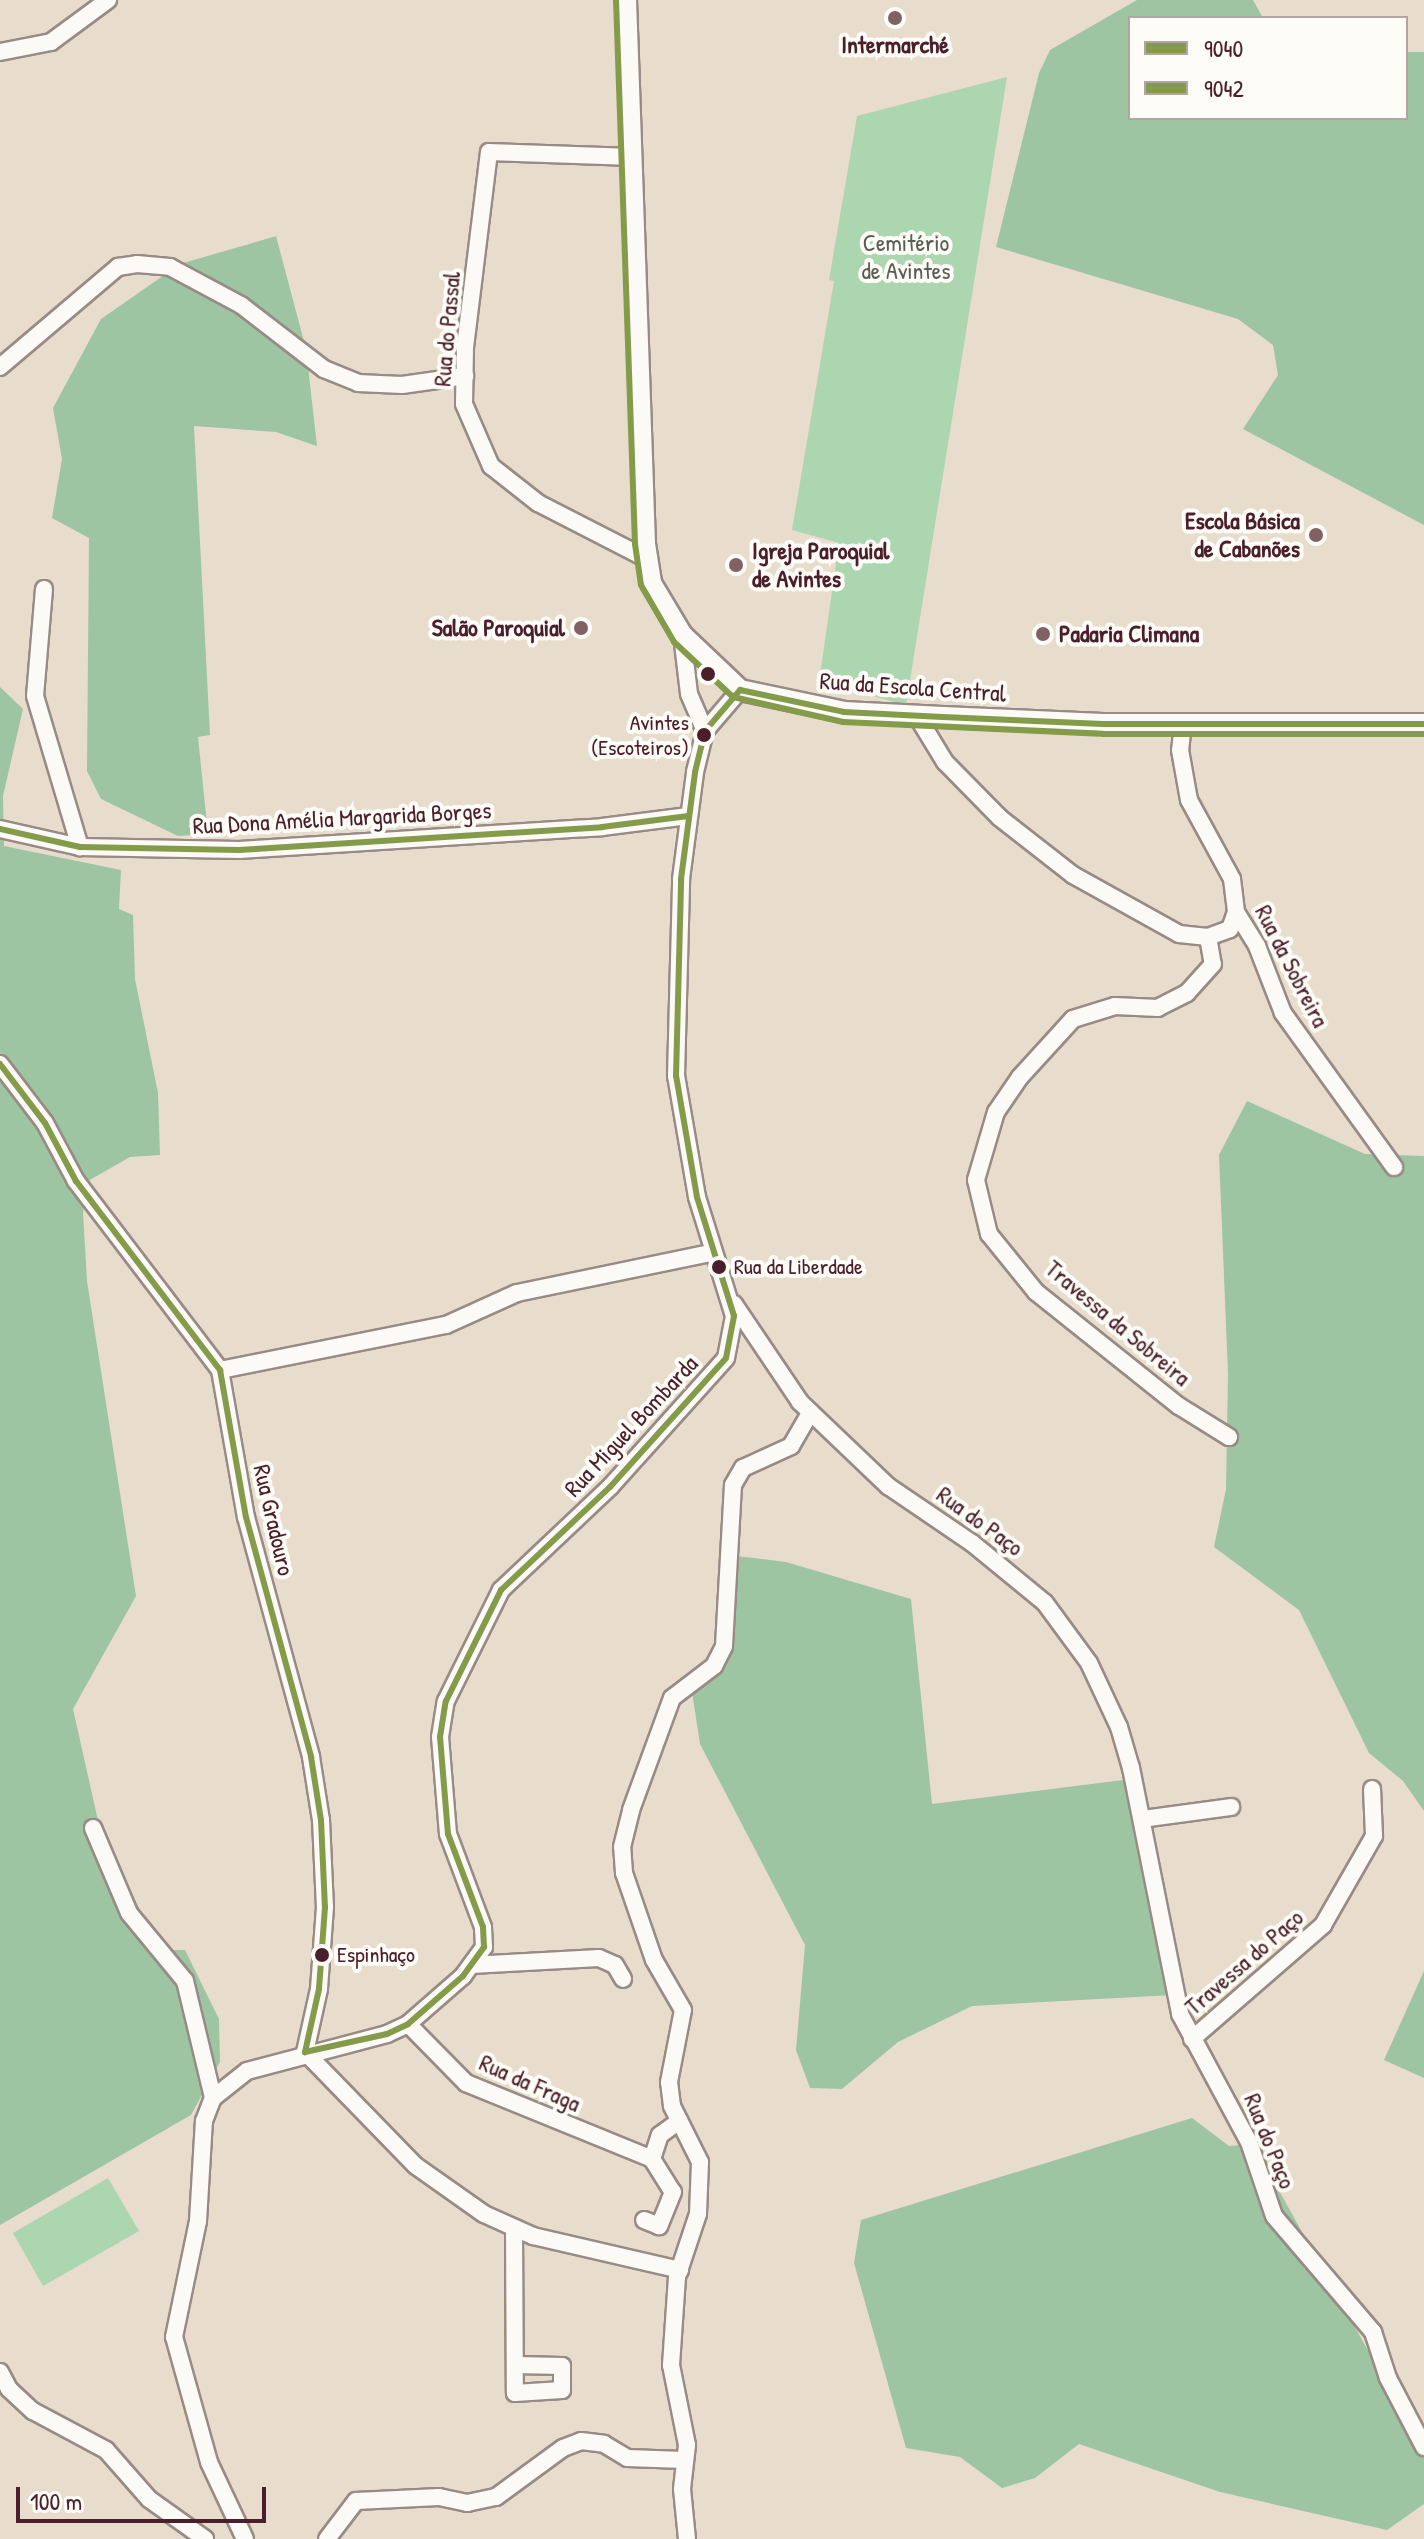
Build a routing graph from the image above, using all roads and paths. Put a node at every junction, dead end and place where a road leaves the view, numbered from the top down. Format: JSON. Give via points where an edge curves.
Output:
{"nodes":[{"id":1,"x":108,"y":0,"type":"edge"},
{"id":2,"x":626,"y":0,"type":"edge"},
{"id":3,"x":0,"y":52,"type":"edge"},
{"id":4,"x":632,"y":157,"type":"junction"},
{"id":5,"x":0,"y":367,"type":"edge"},
{"id":6,"x":465,"y":376,"type":"junction"},
{"id":7,"x":647,"y":559,"type":"junction"},
{"id":8,"x":44,"y":589,"type":"dead end"},
{"id":9,"x":682,"y":635,"type":"junction"},
{"id":10,"x":740,"y":690,"type":"junction"},
{"id":11,"x":917,"y":716,"type":"junction"},
{"id":12,"x":1183,"y":723,"type":"junction"},
{"id":13,"x":1424,"y":724,"type":"edge"},
{"id":14,"x":705,"y":731,"type":"junction"},
{"id":15,"x":688,"y":816,"type":"junction"},
{"id":16,"x":0,"y":829,"type":"edge"},
{"id":17,"x":80,"y":847,"type":"junction"},
{"id":18,"x":1236,"y":912,"type":"junction"},
{"id":19,"x":1208,"y":937,"type":"junction"},
{"id":20,"x":0,"y":1064,"type":"edge"},
{"id":21,"x":1394,"y":1167,"type":"dead end"},
{"id":22,"x":711,"y":1253,"type":"junction"},
{"id":23,"x":731,"y":1299,"type":"junction"},
{"id":24,"x":220,"y":1370,"type":"junction"},
{"id":25,"x":811,"y":1412,"type":"junction"},
{"id":26,"x":1229,"y":1437,"type":"dead end"},
{"id":27,"x":1372,"y":1789,"type":"dead end"},
{"id":28,"x":1231,"y":1807,"type":"dead end"},
{"id":29,"x":1142,"y":1819,"type":"junction"},
{"id":30,"x":93,"y":1828,"type":"dead end"},
{"id":31,"x":471,"y":1965,"type":"junction"},
{"id":32,"x":623,"y":1979,"type":"dead end"},
{"id":33,"x":408,"y":2024,"type":"junction"},
{"id":34,"x":1192,"y":2039,"type":"junction"},
{"id":35,"x":305,"y":2052,"type":"junction"},
{"id":36,"x":213,"y":2098,"type":"junction"},
{"id":37,"x":679,"y":2121,"type":"junction"},
{"id":38,"x":652,"y":2159,"type":"junction"},
{"id":39,"x":644,"y":2220,"type":"dead end"},
{"id":40,"x":514,"y":2228,"type":"junction"},
{"id":41,"x":680,"y":2270,"type":"junction"},
{"id":42,"x":515,"y":2365,"type":"dead end"},
{"id":43,"x":0,"y":2372,"type":"edge"},
{"id":44,"x":1424,"y":2447,"type":"edge"},
{"id":45,"x":684,"y":2460,"type":"junction"},
{"id":46,"x":205,"y":2539,"type":"edge"},
{"id":47,"x":245,"y":2539,"type":"edge"},
{"id":48,"x":327,"y":2539,"type":"edge"},
{"id":49,"x":687,"y":2539,"type":"edge"}],
"edges":[{"from":1,"to":3,"type":"street","via":[[51,42]]},
{"from":2,"to":4,"type":"street"},
{"from":4,"to":6,"type":"street","name":"Rua do Passal","via":[[489,152]]},
{"from":4,"to":7,"type":"street"},
{"from":5,"to":6,"type":"street","via":[[118,267],[137,264],[170,267],[241,305],[324,369],[358,383],[402,385]]},
{"from":6,"to":7,"type":"street","name":"Rua do Passal","via":[[464,404],[491,466],[538,503]]},
{"from":7,"to":9,"type":"street","via":[[651,583]]},
{"from":8,"to":17,"type":"street","via":[[35,696]]},
{"from":9,"to":10,"type":"street"},
{"from":9,"to":14,"type":"street","via":[[689,694]]},
{"from":10,"to":11,"type":"street","name":"Rua da Escola Central","via":[[844,712]]},
{"from":10,"to":14,"type":"street","name":"Rua Miguel Bombarda"},
{"from":11,"to":12,"type":"street","name":"Rua da Escola Central"},
{"from":11,"to":19,"type":"street","via":[[945,762],[1073,875],[1179,934]]},
{"from":12,"to":13,"type":"street","name":"Rua da Escola Central"},
{"from":12,"to":18,"type":"street","name":"Rua da Sobreira","via":[[1180,750],[1189,800],[1232,879]]},
{"from":14,"to":15,"type":"street","name":"Rua Miguel Bombarda"},
{"from":15,"to":17,"type":"street","name":"Rua Dona Amélia Margarida Borges","via":[[588,828],[250,849]]},
{"from":15,"to":22,"type":"street","name":"Rua Miguel Bombarda","via":[[681,879],[676,1076],[685,1143]]},
{"from":16,"to":17,"type":"street","name":"Rua Dona Amélia Margarida Borges"},
{"from":18,"to":19,"type":"street","via":[[1230,929]]},
{"from":18,"to":21,"type":"street","name":"Rua da Sobreira","via":[[1257,946],[1283,1013]]},
{"from":19,"to":26,"type":"street","name":"Travessa da Sobreira","via":[[1213,964],[1187,993],[1158,1008],[1115,1006],[1073,1019],[996,1112],[976,1180],[989,1234],[1036,1292],[1179,1406]]},
{"from":20,"to":24,"type":"street","name":"Rua Gradouro","via":[[45,1123],[76,1181]]},
{"from":22,"to":23,"type":"street","name":"Rua Miguel Bombarda"},
{"from":22,"to":24,"type":"street","via":[[517,1293],[446,1325]]},
{"from":23,"to":25,"type":"street","name":"Rua do Paço","via":[[777,1371]]},
{"from":23,"to":31,"type":"street","name":"Rua Miguel Bombarda","via":[[734,1316],[726,1358],[610,1487],[501,1590],[446,1701],[440,1737],[450,1852],[483,1927],[484,1947]]},
{"from":24,"to":35,"type":"street","name":"Rua Gradouro","via":[[246,1517],[311,1757],[321,1820],[325,1907],[320,1975]]},
{"from":25,"to":29,"type":"street","name":"Rua do Paço","via":[[888,1486],[972,1543],[1045,1603],[1089,1663],[1119,1727]]},
{"from":25,"to":37,"type":"street","via":[[791,1446],[743,1468],[733,1485],[724,1646],[714,1666],[672,1698],[622,1847],[624,1873],[654,1960],[683,2010],[669,2082]]},
{"from":27,"to":34,"type":"street","name":"Travessa do Paço","via":[[1374,1836],[1323,1925]]},
{"from":28,"to":29,"type":"street"},
{"from":29,"to":34,"type":"street","name":"Rua do Paço","via":[[1180,2014]]},
{"from":30,"to":36,"type":"street","via":[[129,1913],[185,1981]]},
{"from":31,"to":32,"type":"street","via":[[599,1958],[615,1965]]},
{"from":31,"to":33,"type":"street","name":"Rua Miguel Bombarda"},
{"from":33,"to":35,"type":"street","name":"Rua Miguel Bombarda","via":[[387,2034]]},
{"from":33,"to":38,"type":"street","name":"Rua da Fraga","via":[[466,2083]]},
{"from":34,"to":44,"type":"street","name":"Rua do Paço","via":[[1249,2142],[1274,2216],[1373,2332],[1388,2378]]},
{"from":35,"to":36,"type":"street","name":"Rua Miguel Bombarda","via":[[247,2071]]},
{"from":35,"to":40,"type":"street","via":[[416,2166],[449,2193]]},
{"from":36,"to":47,"type":"street","via":[[204,2121],[198,2221],[173,2320],[174,2337],[209,2462]]},
{"from":37,"to":38,"type":"street","via":[[660,2135]]},
{"from":37,"to":41,"type":"street","via":[[700,2162],[701,2198]]},
{"from":38,"to":39,"type":"street","via":[[673,2192],[659,2226]]},
{"from":40,"to":41,"type":"street"},
{"from":40,"to":42,"type":"street"},
{"from":41,"to":45,"type":"street","via":[[671,2365],[687,2445]]},
{"from":43,"to":46,"type":"street","via":[[9,2389],[33,2411],[106,2450],[149,2499]]},
{"from":45,"to":48,"type":"street","via":[[627,2458],[604,2444],[581,2441],[563,2448],[496,2497],[467,2503],[439,2497],[356,2501]]},
{"from":45,"to":49,"type":"street"}]}
